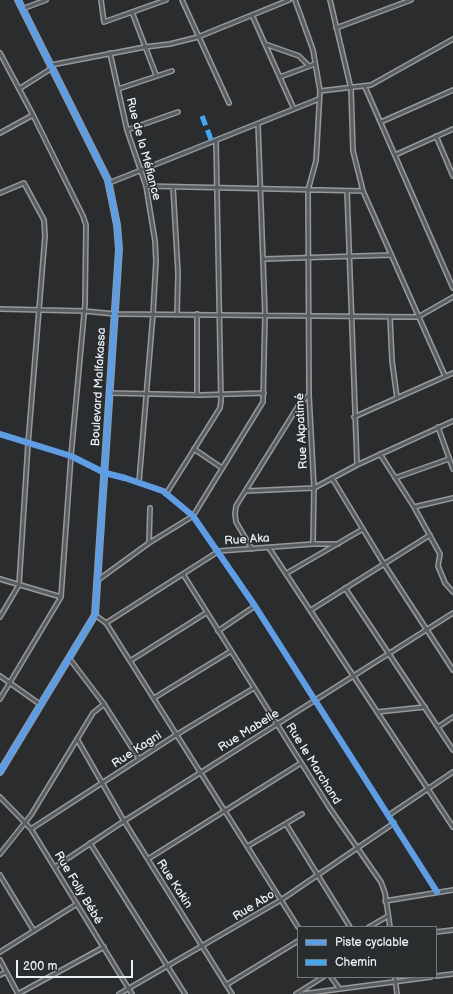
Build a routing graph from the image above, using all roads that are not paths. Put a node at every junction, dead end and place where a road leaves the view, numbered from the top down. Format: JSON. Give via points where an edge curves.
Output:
{"nodes":[{"id":1,"x":18,"y":0,"type":"edge"},
{"id":2,"x":46,"y":0,"type":"edge"},
{"id":3,"x":101,"y":0,"type":"edge"},
{"id":4,"x":166,"y":0,"type":"edge"},
{"id":5,"x":182,"y":0,"type":"edge"},
{"id":6,"x":289,"y":0,"type":"edge"},
{"id":7,"x":294,"y":0,"type":"edge"},
{"id":8,"x":330,"y":0,"type":"edge"},
{"id":9,"x":412,"y":0,"type":"edge"},
{"id":10,"x":22,"y":9,"type":"junction"},
{"id":11,"x":132,"y":12,"type":"junction"},
{"id":12,"x":252,"y":15,"type":"junction"},
{"id":13,"x":336,"y":28,"type":"junction"},
{"id":14,"x":198,"y":37,"type":"junction"},
{"id":15,"x":453,"y":39,"type":"edge"},
{"id":16,"x":265,"y":44,"type":"junction"},
{"id":17,"x":145,"y":47,"type":"junction"},
{"id":18,"x":0,"y":52,"type":"edge"},
{"id":19,"x":110,"y":54,"type":"junction"},
{"id":20,"x":315,"y":64,"type":"junction"},
{"id":21,"x":309,"y":66,"type":"junction"},
{"id":22,"x":52,"y":67,"type":"junction"},
{"id":23,"x":172,"y":71,"type":"dead end"},
{"id":24,"x":156,"y":75,"type":"junction"},
{"id":25,"x":280,"y":77,"type":"junction"},
{"id":26,"x":365,"y":87,"type":"junction"},
{"id":27,"x":19,"y":89,"type":"junction"},
{"id":28,"x":118,"y":89,"type":"junction"},
{"id":29,"x":351,"y":89,"type":"junction"},
{"id":30,"x":453,"y":90,"type":"edge"},
{"id":31,"x":320,"y":91,"type":"junction"},
{"id":32,"x":319,"y":99,"type":"junction"},
{"id":33,"x":229,"y":103,"type":"dead end"},
{"id":34,"x":294,"y":110,"type":"junction"},
{"id":35,"x":178,"y":112,"type":"dead end"},
{"id":36,"x":33,"y":114,"type":"junction"},
{"id":37,"x":381,"y":122,"type":"junction"},
{"id":38,"x":258,"y":124,"type":"junction"},
{"id":39,"x":453,"y":129,"type":"edge"},
{"id":40,"x":127,"y":130,"type":"junction"},
{"id":41,"x":0,"y":133,"type":"edge"},
{"id":42,"x":436,"y":136,"type":"junction"},
{"id":43,"x":216,"y":141,"type":"junction"},
{"id":44,"x":395,"y":155,"type":"junction"},
{"id":45,"x":140,"y":171,"type":"junction"},
{"id":46,"x":453,"y":176,"type":"edge"},
{"id":47,"x":109,"y":183,"type":"junction"},
{"id":48,"x":146,"y":186,"type":"junction"},
{"id":49,"x":173,"y":187,"type":"junction"},
{"id":50,"x":218,"y":188,"type":"junction"},
{"id":51,"x":262,"y":189,"type":"junction"},
{"id":52,"x":308,"y":190,"type":"junction"},
{"id":53,"x":347,"y":191,"type":"junction"},
{"id":54,"x":363,"y":191,"type":"junction"},
{"id":55,"x":0,"y":193,"type":"edge"},
{"id":56,"x":391,"y":255,"type":"junction"},
{"id":57,"x":350,"y":256,"type":"junction"},
{"id":58,"x":308,"y":257,"type":"junction"},
{"id":59,"x":264,"y":259,"type":"junction"},
{"id":60,"x":453,"y":288,"type":"edge"},
{"id":61,"x":453,"y":297,"type":"edge"},
{"id":62,"x":0,"y":309,"type":"edge"},
{"id":63,"x":40,"y":310,"type":"junction"},
{"id":64,"x":84,"y":310,"type":"junction"},
{"id":65,"x":115,"y":314,"type":"junction"},
{"id":66,"x":153,"y":314,"type":"junction"},
{"id":67,"x":177,"y":314,"type":"junction"},
{"id":68,"x":197,"y":314,"type":"junction"},
{"id":69,"x":220,"y":314,"type":"junction"},
{"id":70,"x":265,"y":315,"type":"junction"},
{"id":71,"x":308,"y":316,"type":"junction"},
{"id":72,"x":352,"y":317,"type":"junction"},
{"id":73,"x":390,"y":317,"type":"junction"},
{"id":74,"x":418,"y":317,"type":"junction"},
{"id":75,"x":453,"y":372,"type":"edge"},
{"id":76,"x":445,"y":376,"type":"junction"},
{"id":77,"x":110,"y":392,"type":"junction"},
{"id":78,"x":264,"y":393,"type":"junction"},
{"id":79,"x":147,"y":394,"type":"junction"},
{"id":80,"x":221,"y":394,"type":"junction"},
{"id":81,"x":196,"y":395,"type":"junction"},
{"id":82,"x":309,"y":395,"type":"junction"},
{"id":83,"x":397,"y":398,"type":"junction"},
{"id":84,"x":354,"y":417,"type":"junction"},
{"id":85,"x":453,"y":421,"type":"edge"},
{"id":86,"x":438,"y":427,"type":"junction"},
{"id":87,"x":0,"y":434,"type":"edge"},
{"id":88,"x":28,"y":444,"type":"junction"},
{"id":89,"x":194,"y":449,"type":"junction"},
{"id":90,"x":380,"y":454,"type":"junction"},
{"id":91,"x":71,"y":456,"type":"junction"},
{"id":92,"x":449,"y":459,"type":"junction"},
{"id":93,"x":357,"y":465,"type":"junction"},
{"id":94,"x":222,"y":468,"type":"junction"},
{"id":95,"x":453,"y":469,"type":"edge"},
{"id":96,"x":105,"y":473,"type":"junction"},
{"id":97,"x":332,"y":478,"type":"junction"},
{"id":98,"x":395,"y":478,"type":"junction"},
{"id":99,"x":139,"y":482,"type":"junction"},
{"id":100,"x":314,"y":488,"type":"junction"},
{"id":101,"x":246,"y":491,"type":"junction"},
{"id":102,"x":166,"y":494,"type":"junction"},
{"id":103,"x":453,"y":498,"type":"edge"},
{"id":104,"x":414,"y":507,"type":"junction"},
{"id":105,"x":150,"y":508,"type":"dead end"},
{"id":106,"x":193,"y":516,"type":"junction"},
{"id":107,"x":363,"y":529,"type":"junction"},
{"id":108,"x":430,"y":535,"type":"junction"},
{"id":109,"x":149,"y":543,"type":"junction"},
{"id":110,"x":313,"y":544,"type":"junction"},
{"id":111,"x":338,"y":544,"type":"junction"},
{"id":112,"x":269,"y":548,"type":"junction"},
{"id":113,"x":252,"y":549,"type":"junction"},
{"id":114,"x":219,"y":551,"type":"junction"},
{"id":115,"x":384,"y":564,"type":"junction"},
{"id":116,"x":287,"y":573,"type":"junction"},
{"id":117,"x":183,"y":574,"type":"junction"},
{"id":118,"x":0,"y":579,"type":"edge"},
{"id":119,"x":98,"y":580,"type":"junction"},
{"id":120,"x":19,"y":586,"type":"junction"},
{"id":121,"x":345,"y":588,"type":"junction"},
{"id":122,"x":452,"y":590,"type":"edge"},
{"id":123,"x":61,"y":597,"type":"junction"},
{"id":124,"x":255,"y":606,"type":"junction"},
{"id":125,"x":310,"y":610,"type":"junction"},
{"id":126,"x":206,"y":613,"type":"junction"},
{"id":127,"x":453,"y":613,"type":"edge"},
{"id":128,"x":95,"y":614,"type":"junction"},
{"id":129,"x":0,"y":617,"type":"edge"},
{"id":130,"x":106,"y":623,"type":"junction"},
{"id":131,"x":427,"y":630,"type":"junction"},
{"id":132,"x":218,"y":631,"type":"junction"},
{"id":133,"x":231,"y":651,"type":"junction"},
{"id":134,"x":389,"y":653,"type":"junction"},
{"id":135,"x":69,"y":658,"type":"junction"},
{"id":136,"x":130,"y":661,"type":"junction"},
{"id":137,"x":453,"y":670,"type":"edge"},
{"id":138,"x":0,"y":676,"type":"edge"},
{"id":139,"x":353,"y":676,"type":"junction"},
{"id":140,"x":10,"y":683,"type":"junction"},
{"id":141,"x":254,"y":688,"type":"junction"},
{"id":142,"x":154,"y":698,"type":"junction"},
{"id":143,"x":0,"y":699,"type":"edge"},
{"id":144,"x":315,"y":700,"type":"junction"},
{"id":145,"x":104,"y":704,"type":"junction"},
{"id":146,"x":41,"y":705,"type":"junction"},
{"id":147,"x":425,"y":707,"type":"junction"},
{"id":148,"x":377,"y":712,"type":"junction"},
{"id":149,"x":453,"y":717,"type":"edge"},
{"id":150,"x":278,"y":724,"type":"junction"},
{"id":151,"x":438,"y":727,"type":"junction"},
{"id":152,"x":176,"y":734,"type":"junction"},
{"id":153,"x":77,"y":739,"type":"junction"},
{"id":154,"x":453,"y":750,"type":"edge"},
{"id":155,"x":139,"y":759,"type":"junction"},
{"id":156,"x":301,"y":763,"type":"junction"},
{"id":157,"x":0,"y":772,"type":"edge"},
{"id":158,"x":453,"y":772,"type":"edge"},
{"id":159,"x":201,"y":773,"type":"junction"},
{"id":160,"x":102,"y":784,"type":"junction"},
{"id":161,"x":428,"y":788,"type":"junction"},
{"id":162,"x":0,"y":797,"type":"edge"},
{"id":163,"x":226,"y":810,"type":"junction"},
{"id":164,"x":302,"y":814,"type":"dead end"},
{"id":165,"x":389,"y":814,"type":"junction"},
{"id":166,"x":124,"y":821,"type":"junction"},
{"id":167,"x":25,"y":822,"type":"junction"},
{"id":168,"x":394,"y":823,"type":"junction"},
{"id":169,"x":286,"y":824,"type":"junction"},
{"id":170,"x":453,"y":827,"type":"edge"},
{"id":171,"x":31,"y":829,"type":"junction"},
{"id":172,"x":90,"y":843,"type":"junction"},
{"id":173,"x":248,"y":846,"type":"junction"},
{"id":174,"x":357,"y":849,"type":"junction"},
{"id":175,"x":0,"y":854,"type":"edge"},
{"id":176,"x":148,"y":859,"type":"junction"},
{"id":177,"x":55,"y":867,"type":"junction"},
{"id":178,"x":0,"y":875,"type":"edge"},
{"id":179,"x":318,"y":876,"type":"junction"},
{"id":180,"x":453,"y":890,"type":"edge"},
{"id":181,"x":437,"y":892,"type":"junction"},
{"id":182,"x":281,"y":900,"type":"junction"},
{"id":183,"x":386,"y":901,"type":"junction"},
{"id":184,"x":77,"y":904,"type":"junction"},
{"id":185,"x":388,"y":916,"type":"junction"},
{"id":186,"x":297,"y":926,"type":"edge"},
{"id":187,"x":349,"y":926,"type":"edge"},
{"id":188,"x":371,"y":926,"type":"edge"},
{"id":189,"x":390,"y":926,"type":"edge"},
{"id":190,"x":453,"y":930,"type":"edge"},
{"id":191,"x":34,"y":931,"type":"junction"},
{"id":192,"x":437,"y":932,"type":"edge"},
{"id":193,"x":297,"y":942,"type":"edge"},
{"id":194,"x":203,"y":946,"type":"junction"},
{"id":195,"x":104,"y":947,"type":"junction"},
{"id":196,"x":0,"y":952,"type":"edge"},
{"id":197,"x":0,"y":960,"type":"edge"},
{"id":198,"x":168,"y":966,"type":"junction"},
{"id":199,"x":6,"y":972,"type":"junction"},
{"id":200,"x":453,"y":974,"type":"edge"},
{"id":201,"x":0,"y":975,"type":"edge"},
{"id":202,"x":437,"y":976,"type":"edge"},
{"id":203,"x":320,"y":978,"type":"edge"},
{"id":204,"x":332,"y":978,"type":"edge"},
{"id":205,"x":414,"y":978,"type":"edge"},
{"id":206,"x":396,"y":979,"type":"edge"},
{"id":207,"x":226,"y":985,"type":"junction"},
{"id":208,"x":129,"y":988,"type":"junction"},
{"id":209,"x":338,"y":988,"type":"junction"},
{"id":210,"x":18,"y":994,"type":"edge"},
{"id":211,"x":119,"y":994,"type":"edge"},
{"id":212,"x":132,"y":994,"type":"edge"},
{"id":213,"x":185,"y":994,"type":"edge"},
{"id":214,"x":232,"y":994,"type":"edge"},
{"id":215,"x":296,"y":994,"type":"edge"},
{"id":216,"x":302,"y":994,"type":"edge"},
{"id":217,"x":397,"y":994,"type":"edge"}],
"edges":[{"from":1,"to":10,"type":"street","name":"Boulevard Malfakassa"},
{"from":2,"to":10,"type":"street"},
{"from":3,"to":11,"type":"street","via":[[104,22]]},
{"from":4,"to":11,"type":"street"},
{"from":5,"to":14,"type":"street"},
{"from":6,"to":12,"type":"street"},
{"from":7,"to":20,"type":"street","name":"Rue Akpatimé","via":[[313,50]]},
{"from":8,"to":13,"type":"street"},
{"from":9,"to":13,"type":"street"},
{"from":10,"to":22,"type":"street","name":"Boulevard Malfakassa"},
{"from":11,"to":17,"type":"street"},
{"from":12,"to":14,"type":"street"},
{"from":12,"to":16,"type":"street"},
{"from":13,"to":29,"type":"street"},
{"from":14,"to":17,"type":"street"},
{"from":14,"to":33,"type":"street"},
{"from":15,"to":26,"type":"street"},
{"from":16,"to":21,"type":"street","via":[[299,56]]},
{"from":16,"to":25,"type":"street"},
{"from":17,"to":19,"type":"street"},
{"from":17,"to":24,"type":"street"},
{"from":18,"to":27,"type":"street"},
{"from":19,"to":22,"type":"street"},
{"from":19,"to":28,"type":"street","name":"Rue de la Méfiance"},
{"from":20,"to":21,"type":"street"},
{"from":20,"to":31,"type":"street","name":"Rue Akpatimé"},
{"from":21,"to":25,"type":"street"},
{"from":22,"to":27,"type":"street"},
{"from":22,"to":47,"type":"street","name":"Boulevard Malfakassa"},
{"from":23,"to":24,"type":"street"},
{"from":24,"to":28,"type":"street"},
{"from":25,"to":34,"type":"street"},
{"from":26,"to":29,"type":"street"},
{"from":26,"to":37,"type":"street"},
{"from":27,"to":36,"type":"street"},
{"from":28,"to":40,"type":"street","name":"Rue de la Méfiance"},
{"from":29,"to":31,"type":"street"},
{"from":29,"to":54,"type":"street","via":[[353,151]]},
{"from":30,"to":37,"type":"street"},
{"from":31,"to":32,"type":"street","name":"Rue Akpatimé"},
{"from":32,"to":34,"type":"street"},
{"from":32,"to":52,"type":"street","name":"Rue Akpatimé","via":[[316,161]]},
{"from":34,"to":38,"type":"street"},
{"from":35,"to":40,"type":"street"},
{"from":36,"to":41,"type":"street"},
{"from":36,"to":64,"type":"street","via":[[86,225]]},
{"from":37,"to":44,"type":"street"},
{"from":38,"to":43,"type":"street"},
{"from":38,"to":51,"type":"street"},
{"from":39,"to":42,"type":"street"},
{"from":40,"to":45,"type":"street","name":"Rue de la Méfiance"},
{"from":42,"to":44,"type":"street"},
{"from":42,"to":46,"type":"street"},
{"from":43,"to":45,"type":"street"},
{"from":43,"to":50,"type":"street"},
{"from":44,"to":60,"type":"street"},
{"from":45,"to":47,"type":"street"},
{"from":45,"to":48,"type":"street","name":"Rue de la Méfiance"},
{"from":47,"to":65,"type":"street","name":"Boulevard Malfakassa","via":[[119,249]]},
{"from":48,"to":49,"type":"street"},
{"from":48,"to":66,"type":"street","name":"Rue de la Méfiance","via":[[155,241]]},
{"from":49,"to":50,"type":"street"},
{"from":49,"to":67,"type":"street","via":[[178,273]]},
{"from":50,"to":51,"type":"street"},
{"from":50,"to":69,"type":"street"},
{"from":51,"to":52,"type":"street"},
{"from":51,"to":59,"type":"street"},
{"from":52,"to":53,"type":"street"},
{"from":52,"to":58,"type":"street","name":"Rue Akpatimé"},
{"from":53,"to":54,"type":"street"},
{"from":53,"to":57,"type":"street"},
{"from":54,"to":56,"type":"street"},
{"from":55,"to":63,"type":"street","via":[[24,183],[44,220]]},
{"from":56,"to":57,"type":"street"},
{"from":56,"to":74,"type":"street"},
{"from":57,"to":58,"type":"street"},
{"from":57,"to":72,"type":"street"},
{"from":58,"to":59,"type":"street"},
{"from":58,"to":71,"type":"street","name":"Rue Akpatimé"},
{"from":59,"to":70,"type":"street"},
{"from":61,"to":74,"type":"street"},
{"from":62,"to":63,"type":"street"},
{"from":63,"to":64,"type":"street"},
{"from":63,"to":88,"type":"street"},
{"from":64,"to":65,"type":"street"},
{"from":64,"to":91,"type":"street"},
{"from":65,"to":66,"type":"street"},
{"from":65,"to":77,"type":"street","name":"Boulevard Malfakassa"},
{"from":66,"to":67,"type":"street"},
{"from":66,"to":79,"type":"street","name":"Rue de la Méfiance"},
{"from":67,"to":68,"type":"street"},
{"from":68,"to":69,"type":"street"},
{"from":68,"to":81,"type":"street"},
{"from":69,"to":70,"type":"street"},
{"from":69,"to":80,"type":"street"},
{"from":70,"to":71,"type":"street"},
{"from":70,"to":78,"type":"street"},
{"from":71,"to":72,"type":"street"},
{"from":71,"to":82,"type":"street","name":"Rue Akpatimé"},
{"from":72,"to":73,"type":"street"},
{"from":72,"to":84,"type":"street"},
{"from":73,"to":74,"type":"street"},
{"from":73,"to":83,"type":"street"},
{"from":74,"to":76,"type":"street"},
{"from":75,"to":76,"type":"street"},
{"from":76,"to":83,"type":"street"},
{"from":77,"to":79,"type":"street"},
{"from":77,"to":96,"type":"street","name":"Boulevard Malfakassa"},
{"from":78,"to":80,"type":"street"},
{"from":78,"to":94,"type":"street","via":[[263,403]]},
{"from":79,"to":81,"type":"street"},
{"from":79,"to":99,"type":"street","name":"Rue de la Méfiance"},
{"from":80,"to":81,"type":"street"},
{"from":80,"to":89,"type":"street","via":[[220,408]]},
{"from":82,"to":100,"type":"street","name":"Rue Akpatimé"},
{"from":82,"to":101,"type":"street","via":[[300,402]]},
{"from":83,"to":84,"type":"street"},
{"from":84,"to":93,"type":"street"},
{"from":85,"to":86,"type":"street"},
{"from":86,"to":90,"type":"street"},
{"from":86,"to":92,"type":"street"},
{"from":87,"to":88,"type":"street"},
{"from":88,"to":91,"type":"street"},
{"from":88,"to":120,"type":"street"},
{"from":89,"to":94,"type":"street"},
{"from":89,"to":102,"type":"street"},
{"from":90,"to":93,"type":"street"},
{"from":90,"to":98,"type":"street"},
{"from":91,"to":96,"type":"street"},
{"from":91,"to":123,"type":"street"},
{"from":92,"to":95,"type":"street"},
{"from":92,"to":98,"type":"street"},
{"from":93,"to":97,"type":"street"},
{"from":94,"to":106,"type":"street"},
{"from":96,"to":99,"type":"street"},
{"from":96,"to":119,"type":"street","name":"Boulevard Malfakassa"},
{"from":97,"to":100,"type":"street"},
{"from":97,"to":107,"type":"street"},
{"from":98,"to":104,"type":"street"},
{"from":99,"to":102,"type":"street"},
{"from":100,"to":101,"type":"street"},
{"from":100,"to":110,"type":"street","name":"Rue Akpatimé"},
{"from":101,"to":113,"type":"street","via":[[236,506],[235,514],[236,522]]},
{"from":102,"to":106,"type":"street"},
{"from":103,"to":104,"type":"street"},
{"from":104,"to":108,"type":"street"},
{"from":105,"to":109,"type":"street"},
{"from":106,"to":109,"type":"street"},
{"from":106,"to":114,"type":"street"},
{"from":107,"to":111,"type":"street"},
{"from":107,"to":115,"type":"street"},
{"from":108,"to":115,"type":"street"},
{"from":108,"to":122,"type":"street","via":[[440,554],[438,566],[445,583]]},
{"from":109,"to":119,"type":"street"},
{"from":110,"to":111,"type":"street","name":"Rue Aka"},
{"from":110,"to":112,"type":"street","name":"Rue Aka"},
{"from":111,"to":116,"type":"street"},
{"from":112,"to":113,"type":"street","name":"Rue Aka"},
{"from":112,"to":116,"type":"street"},
{"from":113,"to":114,"type":"street","name":"Rue Aka"},
{"from":114,"to":117,"type":"street","name":"Rue Aka"},
{"from":114,"to":124,"type":"street"},
{"from":115,"to":121,"type":"street"},
{"from":115,"to":131,"type":"street"},
{"from":116,"to":125,"type":"street"},
{"from":117,"to":126,"type":"street","name":"Rue le Marchand"},
{"from":117,"to":130,"type":"street","name":"Rue Aka"},
{"from":118,"to":120,"type":"street"},
{"from":119,"to":128,"type":"street","name":"Boulevard Malfakassa"},
{"from":120,"to":123,"type":"street"},
{"from":120,"to":129,"type":"street"},
{"from":121,"to":125,"type":"street"},
{"from":121,"to":134,"type":"street"},
{"from":123,"to":140,"type":"street"},
{"from":124,"to":132,"type":"street"},
{"from":124,"to":144,"type":"street"},
{"from":125,"to":139,"type":"street"},
{"from":126,"to":132,"type":"street","name":"Rue le Marchand"},
{"from":126,"to":136,"type":"street"},
{"from":127,"to":131,"type":"street","name":"Rue Mabelle"},
{"from":128,"to":130,"type":"street"},
{"from":128,"to":135,"type":"street","name":"Boulevard Malfakassa"},
{"from":130,"to":136,"type":"street"},
{"from":131,"to":134,"type":"street","name":"Rue Mabelle"},
{"from":131,"to":137,"type":"street"},
{"from":132,"to":133,"type":"street","name":"Rue le Marchand"},
{"from":133,"to":141,"type":"street","name":"Rue le Marchand"},
{"from":133,"to":142,"type":"street"},
{"from":134,"to":139,"type":"street","name":"Rue Mabelle"},
{"from":134,"to":147,"type":"street"},
{"from":135,"to":145,"type":"street"},
{"from":135,"to":146,"type":"street","name":"Boulevard Malfakassa"},
{"from":136,"to":142,"type":"street"},
{"from":138,"to":140,"type":"street"},
{"from":139,"to":144,"type":"street","name":"Rue Mabelle"},
{"from":139,"to":148,"type":"street"},
{"from":140,"to":143,"type":"street"},
{"from":140,"to":146,"type":"street"},
{"from":141,"to":150,"type":"street","name":"Rue le Marchand"},
{"from":141,"to":152,"type":"street","name":"Rue Kagni"},
{"from":142,"to":152,"type":"street"},
{"from":144,"to":150,"type":"street","name":"Rue Mabelle"},
{"from":144,"to":165,"type":"street"},
{"from":145,"to":153,"type":"street","via":[[94,713]]},
{"from":145,"to":155,"type":"street"},
{"from":146,"to":157,"type":"street","name":"Boulevard Malfakassa"},
{"from":147,"to":148,"type":"street"},
{"from":147,"to":151,"type":"street"},
{"from":148,"to":161,"type":"street"},
{"from":149,"to":151,"type":"street"},
{"from":150,"to":156,"type":"street","name":"Rue le Marchand"},
{"from":150,"to":159,"type":"street","name":"Rue Mabelle"},
{"from":151,"to":154,"type":"street"},
{"from":152,"to":155,"type":"street","name":"Rue Kagni"},
{"from":152,"to":159,"type":"street"},
{"from":153,"to":160,"type":"street","name":"Rue Kakin"},
{"from":153,"to":167,"type":"street"},
{"from":155,"to":160,"type":"street","name":"Rue Kagni"},
{"from":156,"to":163,"type":"street"},
{"from":156,"to":174,"type":"street","name":"Rue le Marchand"},
{"from":158,"to":161,"type":"street"},
{"from":159,"to":163,"type":"street"},
{"from":159,"to":166,"type":"street","name":"Rue Mabelle"},
{"from":160,"to":166,"type":"street","name":"Rue Kakin"},
{"from":160,"to":171,"type":"street","name":"Rue Kagni"},
{"from":161,"to":165,"type":"street"},
{"from":161,"to":170,"type":"street"},
{"from":162,"to":167,"type":"street","name":"Rue Folly Bébé"},
{"from":163,"to":173,"type":"street"},
{"from":163,"to":176,"type":"street"},
{"from":164,"to":169,"type":"street"},
{"from":165,"to":168,"type":"street"},
{"from":166,"to":172,"type":"street","name":"Rue Mabelle"},
{"from":166,"to":176,"type":"street","name":"Rue Kakin"},
{"from":167,"to":171,"type":"street","name":"Rue Folly Bébé"},
{"from":167,"to":175,"type":"street"},
{"from":168,"to":174,"type":"street","name":"Rue Abo"},
{"from":168,"to":181,"type":"street"},
{"from":169,"to":173,"type":"street"},
{"from":169,"to":179,"type":"street"},
{"from":171,"to":177,"type":"street","name":"Rue Folly Bébé"},
{"from":172,"to":177,"type":"street","name":"Rue Mabelle"},
{"from":172,"to":198,"type":"street"},
{"from":173,"to":182,"type":"street"},
{"from":174,"to":179,"type":"street","name":"Rue Abo"},
{"from":174,"to":183,"type":"street","name":"Rue le Marchand","via":[[381,882]]},
{"from":176,"to":194,"type":"street","name":"Rue Kakin"},
{"from":177,"to":184,"type":"street","name":"Rue Folly Bébé"},
{"from":178,"to":191,"type":"street"},
{"from":179,"to":182,"type":"street","name":"Rue Abo"},
{"from":179,"to":187,"type":"street"},
{"from":180,"to":181,"type":"street"},
{"from":181,"to":183,"type":"street"},
{"from":182,"to":186,"type":"street"},
{"from":182,"to":194,"type":"street","name":"Rue Abo"},
{"from":183,"to":185,"type":"street","name":"Rue le Marchand"},
{"from":184,"to":191,"type":"street"},
{"from":184,"to":195,"type":"street","name":"Rue Folly Bébé"},
{"from":185,"to":188,"type":"street"},
{"from":185,"to":189,"type":"street","name":"Rue le Marchand"},
{"from":190,"to":192,"type":"street"},
{"from":191,"to":196,"type":"street"},
{"from":193,"to":207,"type":"street"},
{"from":194,"to":198,"type":"street","name":"Rue Abo"},
{"from":194,"to":207,"type":"street","name":"Rue Kakin"},
{"from":195,"to":208,"type":"street","name":"Rue Folly Bébé"},
{"from":195,"to":210,"type":"street"},
{"from":197,"to":199,"type":"street"},
{"from":198,"to":208,"type":"street","name":"Rue Abo"},
{"from":198,"to":213,"type":"street"},
{"from":199,"to":201,"type":"street"},
{"from":199,"to":210,"type":"street"},
{"from":200,"to":202,"type":"street"},
{"from":203,"to":215,"type":"street"},
{"from":204,"to":209,"type":"street"},
{"from":205,"to":206,"type":"street"},
{"from":206,"to":209,"type":"street"},
{"from":206,"to":217,"type":"street"},
{"from":207,"to":214,"type":"street","name":"Rue Kakin"},
{"from":208,"to":211,"type":"street","name":"Rue Abo"},
{"from":208,"to":212,"type":"street","name":"Rue Folly Bébé"},
{"from":209,"to":216,"type":"street"}]}
